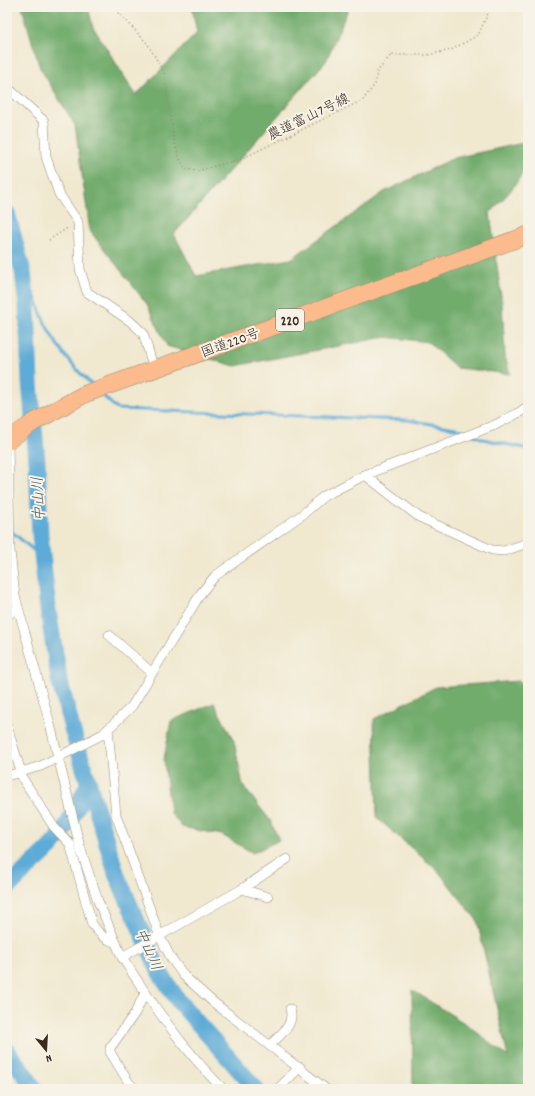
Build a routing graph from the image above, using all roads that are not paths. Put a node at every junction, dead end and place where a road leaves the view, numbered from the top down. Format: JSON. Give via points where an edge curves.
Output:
{"nodes":[{"id":1,"x":7,"y":87,"type":"edge"},
{"id":2,"x":528,"y":235,"type":"edge"},
{"id":3,"x":154,"y":370,"type":"junction"},
{"id":4,"x":528,"y":406,"type":"edge"},
{"id":5,"x":8,"y":441,"type":"edge"},
{"id":6,"x":365,"y":475,"type":"junction"},
{"id":7,"x":528,"y":543,"type":"edge"},
{"id":8,"x":8,"y":549,"type":"edge"},
{"id":9,"x":18,"y":607,"type":"junction"},
{"id":10,"x":7,"y":616,"type":"edge"},
{"id":11,"x":109,"y":635,"type":"dead end"},
{"id":12,"x":151,"y":672,"type":"junction"},
{"id":13,"x":7,"y":726,"type":"edge"},
{"id":14,"x":108,"y":729,"type":"junction"},
{"id":15,"x":60,"y":758,"type":"junction"},
{"id":16,"x":20,"y":772,"type":"junction"},
{"id":17,"x":7,"y":776,"type":"edge"},
{"id":18,"x":288,"y":859,"type":"dead end"},
{"id":19,"x":242,"y":889,"type":"junction"},
{"id":20,"x":268,"y":897,"type":"dead end"},
{"id":21,"x":160,"y":937,"type":"junction"},
{"id":22,"x":116,"y":943,"type":"junction"},
{"id":23,"x":125,"y":956,"type":"junction"},
{"id":24,"x":145,"y":993,"type":"junction"},
{"id":25,"x":290,"y":1009,"type":"dead end"},
{"id":26,"x":270,"y":1045,"type":"junction"},
{"id":27,"x":300,"y":1067,"type":"junction"},
{"id":28,"x":136,"y":1089,"type":"edge"},
{"id":29,"x":223,"y":1089,"type":"edge"},
{"id":30,"x":278,"y":1089,"type":"edge"},
{"id":31,"x":326,"y":1089,"type":"edge"}],
"edges":[{"from":1,"to":3,"type":"street","via":[[44,121],[46,157],[59,194],[78,222],[80,269],[87,292],[130,321],[143,333]]},
{"from":2,"to":3,"type":"highway","name":"国道220号","number":"220"},
{"from":3,"to":5,"type":"highway","name":"国道220号","number":"220","via":[[85,394],[34,422]]},
{"from":4,"to":6,"type":"street","via":[[495,425]]},
{"from":5,"to":8,"type":"street"},
{"from":6,"to":7,"type":"street","via":[[419,517],[492,550],[504,551]]},
{"from":6,"to":12,"type":"street","via":[[324,496],[215,576],[201,593]]},
{"from":8,"to":9,"type":"street"},
{"from":9,"to":10,"type":"street"},
{"from":9,"to":15,"type":"street"},
{"from":11,"to":12,"type":"street"},
{"from":12,"to":14,"type":"street","via":[[132,706]]},
{"from":13,"to":16,"type":"street"},
{"from":14,"to":15,"type":"street","via":[[97,738]]},
{"from":14,"to":21,"type":"street","via":[[116,815]]},
{"from":15,"to":16,"type":"street"},
{"from":15,"to":22,"type":"street","via":[[80,847],[98,901]]},
{"from":16,"to":17,"type":"street"},
{"from":16,"to":22,"type":"street","via":[[54,827],[70,844],[92,924],[107,940]]},
{"from":18,"to":19,"type":"street"},
{"from":19,"to":20,"type":"street"},
{"from":19,"to":21,"type":"street"},
{"from":21,"to":23,"type":"street"},
{"from":21,"to":26,"type":"street","via":[[184,976],[213,1002]]},
{"from":22,"to":23,"type":"street"},
{"from":23,"to":24,"type":"street"},
{"from":24,"to":28,"type":"street","via":[[135,1013],[110,1048],[125,1076]]},
{"from":24,"to":29,"type":"street","via":[[191,1054]]},
{"from":25,"to":26,"type":"street","via":[[292,1016],[289,1026]]},
{"from":26,"to":27,"type":"street"},
{"from":27,"to":30,"type":"street"},
{"from":27,"to":31,"type":"street"}]}
